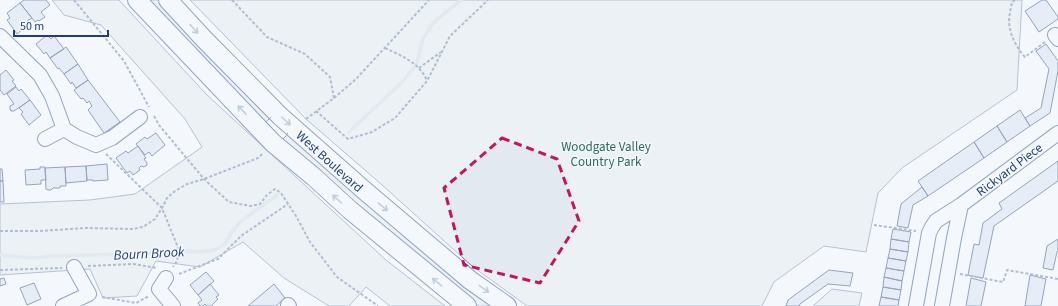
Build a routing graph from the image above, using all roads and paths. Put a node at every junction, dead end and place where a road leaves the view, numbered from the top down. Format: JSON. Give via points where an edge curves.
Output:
{"nodes":[{"id":1,"x":74,"y":0,"type":"edge"},
{"id":2,"x":138,"y":0,"type":"edge"},
{"id":3,"x":168,"y":0,"type":"edge"},
{"id":4,"x":232,"y":0,"type":"edge"},
{"id":5,"x":428,"y":0,"type":"edge"},
{"id":6,"x":488,"y":0,"type":"edge"},
{"id":7,"x":1015,"y":0,"type":"edge"},
{"id":8,"x":1012,"y":1,"type":"edge"},
{"id":9,"x":0,"y":36,"type":"edge"},
{"id":10,"x":1057,"y":37,"type":"edge"},
{"id":11,"x":385,"y":48,"type":"junction"},
{"id":12,"x":442,"y":51,"type":"junction"},
{"id":13,"x":419,"y":68,"type":"junction"},
{"id":14,"x":427,"y":81,"type":"junction"},
{"id":15,"x":334,"y":98,"type":"junction"},
{"id":16,"x":316,"y":110,"type":"junction"},
{"id":17,"x":140,"y":117,"type":"dead end"},
{"id":18,"x":306,"y":119,"type":"dead end"},
{"id":19,"x":64,"y":129,"type":"junction"},
{"id":20,"x":1058,"y":132,"type":"edge"},
{"id":21,"x":45,"y":139,"type":"dead end"},
{"id":22,"x":96,"y":145,"type":"junction"},
{"id":23,"x":258,"y":158,"type":"dead end"},
{"id":24,"x":204,"y":179,"type":"junction"},
{"id":25,"x":288,"y":204,"type":"junction"},
{"id":26,"x":961,"y":205,"type":"junction"},
{"id":27,"x":162,"y":208,"type":"junction"},
{"id":28,"x":874,"y":225,"type":"dead end"},
{"id":29,"x":0,"y":231,"type":"edge"},
{"id":30,"x":929,"y":234,"type":"junction"},
{"id":31,"x":177,"y":261,"type":"dead end"},
{"id":32,"x":74,"y":267,"type":"junction"},
{"id":33,"x":0,"y":270,"type":"edge"},
{"id":34,"x":948,"y":272,"type":"junction"},
{"id":35,"x":1058,"y":279,"type":"edge"},
{"id":36,"x":163,"y":284,"type":"junction"},
{"id":37,"x":89,"y":294,"type":"junction"},
{"id":38,"x":63,"y":306,"type":"edge"},
{"id":39,"x":173,"y":306,"type":"edge"},
{"id":40,"x":378,"y":306,"type":"edge"},
{"id":41,"x":467,"y":306,"type":"edge"},
{"id":42,"x":507,"y":306,"type":"edge"},
{"id":43,"x":916,"y":306,"type":"edge"},
{"id":44,"x":942,"y":306,"type":"edge"}],
"edges":[{"from":1,"to":24,"type":"path","via":[[124,61],[159,125]]},
{"from":41,"to":2,"type":"main road","name":"West Boulevard","one_way":true,"via":[[273,143]]},
{"from":3,"to":42,"type":"main road","name":"West Boulevard","one_way":true,"via":[[204,40],[286,121],[365,192],[470,280]]},
{"from":4,"to":15,"type":"path","via":[[267,37],[305,54],[330,77]]},
{"from":5,"to":11,"type":"path"},
{"from":6,"to":12,"type":"path","via":[[450,36]]},
{"from":7,"to":8,"type":"path"},
{"from":8,"to":10,"type":"path","via":[[1009,21],[1011,32],[1018,49],[1025,57]]},
{"from":9,"to":19,"type":"street","via":[[40,75],[52,96]]},
{"from":11,"to":13,"type":"path","via":[[406,58]]},
{"from":11,"to":15,"type":"path"},
{"from":12,"to":13,"type":"path"},
{"from":12,"to":14,"type":"path"},
{"from":13,"to":14,"type":"path"},
{"from":14,"to":16,"type":"path","via":[[395,118],[372,132],[348,139]]},
{"from":15,"to":16,"type":"path"},
{"from":16,"to":18,"type":"path"},
{"from":17,"to":22,"type":"street","via":[[112,138]]},
{"from":19,"to":21,"type":"street"},
{"from":19,"to":22,"type":"street"},
{"from":20,"to":26,"type":"street","name":"Rickyard Piece"},
{"from":22,"to":27,"type":"path"},
{"from":23,"to":24,"type":"path"},
{"from":24,"to":25,"type":"path","via":[[229,202],[251,206],[260,204],[275,189],[282,193]]},
{"from":24,"to":27,"type":"path","via":[[175,191],[167,198]]},
{"from":25,"to":36,"type":"path","via":[[241,236],[218,259]]},
{"from":25,"to":40,"type":"path","via":[[310,242],[337,277]]},
{"from":26,"to":30,"type":"street","name":"Rickyard Piece","via":[[936,220]]},
{"from":26,"to":34,"type":"street"},
{"from":27,"to":29,"type":"path","via":[[156,219],[143,227],[132,229]]},
{"from":27,"to":31,"type":"path","via":[[179,250]]},
{"from":28,"to":30,"type":"path"},
{"from":30,"to":43,"type":"street","name":"Rickyard Piece"},
{"from":32,"to":33,"type":"path"},
{"from":32,"to":36,"type":"path","via":[[133,264],[157,268]]},
{"from":32,"to":37,"type":"street"},
{"from":34,"to":35,"type":"path","via":[[1003,282],[1007,270]]},
{"from":34,"to":44,"type":"street"},
{"from":36,"to":37,"type":"path","via":[[136,303]]},
{"from":36,"to":39,"type":"street"},
{"from":37,"to":38,"type":"street"}]}
